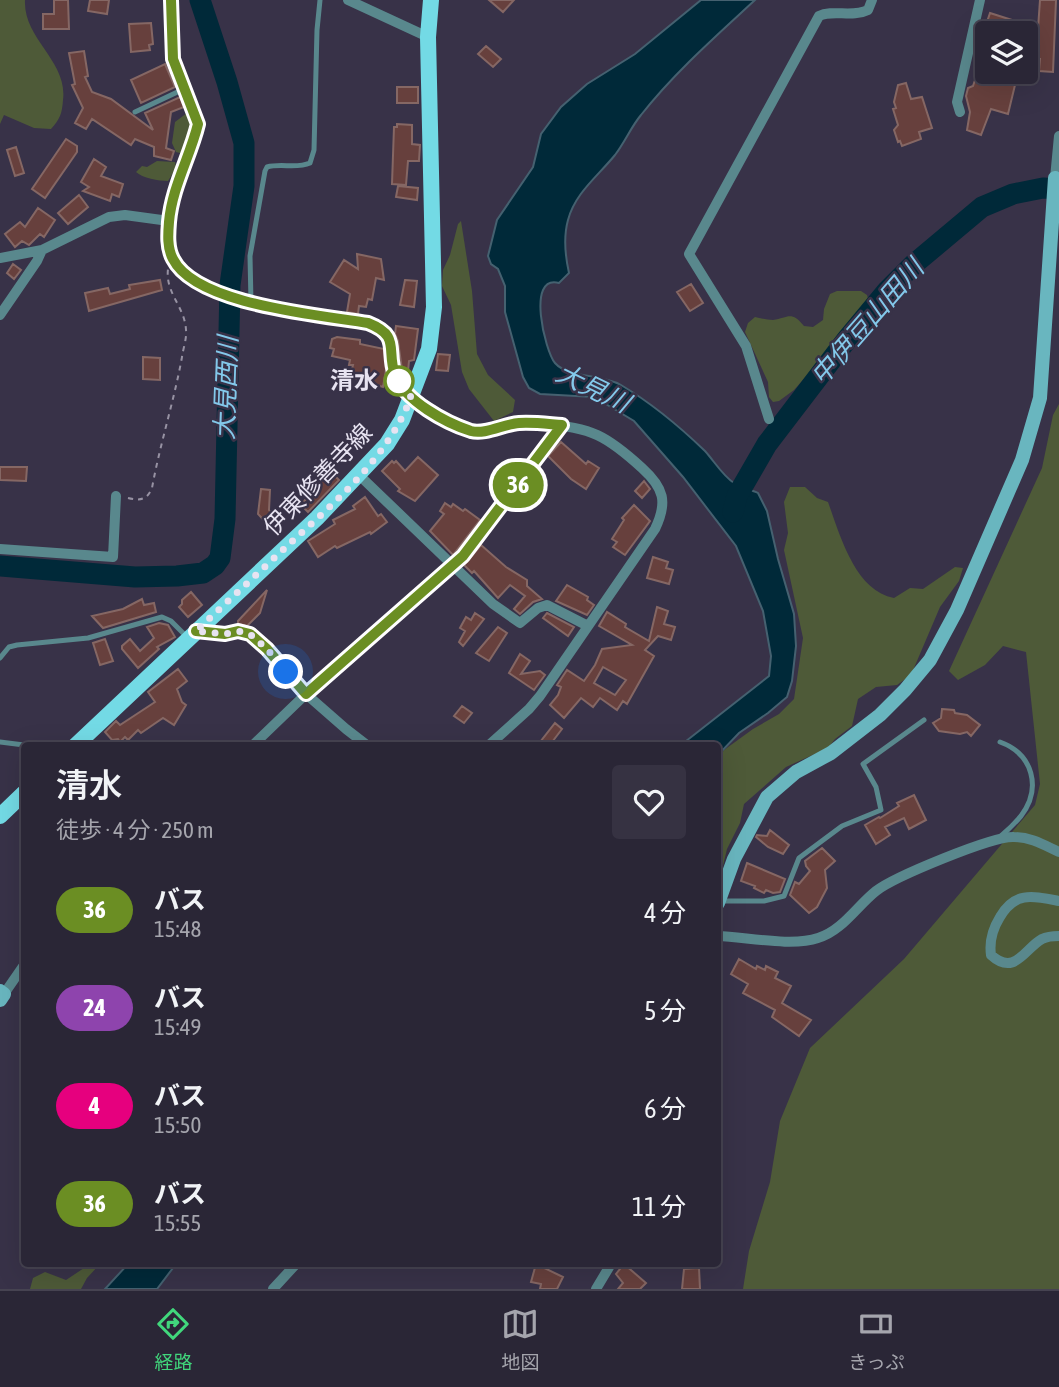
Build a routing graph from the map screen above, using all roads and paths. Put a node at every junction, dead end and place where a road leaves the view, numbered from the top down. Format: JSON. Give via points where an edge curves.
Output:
{"nodes":[{"id":1,"x":171,"y":0,"type":"edge"},
{"id":2,"x":320,"y":0,"type":"edge"},
{"id":3,"x":348,"y":0,"type":"edge"},
{"id":4,"x":431,"y":0,"type":"edge"},
{"id":5,"x":872,"y":0,"type":"edge"},
{"id":6,"x":980,"y":0,"type":"edge"},
{"id":7,"x":428,"y":37,"type":"junction"},
{"id":8,"x":186,"y":88,"type":"junction"},
{"id":9,"x":135,"y":112,"type":"dead end"},
{"id":10,"x":960,"y":112,"type":"dead end"},
{"id":11,"x":1059,"y":136,"type":"edge"},
{"id":12,"x":1055,"y":178,"type":"joint"},
{"id":13,"x":169,"y":221,"type":"junction"},
{"id":14,"x":1055,"y":241,"type":"edge"},
{"id":15,"x":42,"y":250,"type":"junction"},
{"id":16,"x":0,"y":258,"type":"edge"},
{"id":17,"x":173,"y":258,"type":"junction"},
{"id":18,"x":249,"y":301,"type":"junction"},
{"id":19,"x":0,"y":315,"type":"edge"},
{"id":20,"x":411,"y":397,"type":"junction"},
{"id":21,"x":769,"y":419,"type":"dead end"},
{"id":22,"x":562,"y":425,"type":"junction"},
{"id":23,"x":359,"y":476,"type":"junction"},
{"id":24,"x":116,"y":496,"type":"joint"},
{"id":25,"x":0,"y":549,"type":"edge"},
{"id":26,"x":453,"y":565,"type":"junction"},
{"id":27,"x":588,"y":626,"type":"junction"},
{"id":28,"x":192,"y":635,"type":"junction"},
{"id":29,"x":0,"y":658,"type":"edge"},
{"id":30,"x":306,"y":694,"type":"junction"},
{"id":31,"x":924,"y":720,"type":"dead end"},
{"id":32,"x":0,"y":742,"type":"edge"},
{"id":33,"x":79,"y":742,"type":"edge"},
{"id":34,"x":256,"y":742,"type":"edge"},
{"id":35,"x":363,"y":742,"type":"edge"},
{"id":36,"x":492,"y":742,"type":"edge"},
{"id":37,"x":1000,"y":743,"type":"dead end"},
{"id":38,"x":21,"y":745,"type":"edge"},
{"id":39,"x":21,"y":801,"type":"edge"},
{"id":40,"x":0,"y":817,"type":"edge"},
{"id":41,"x":999,"y":839,"type":"junction"},
{"id":42,"x":1059,"y":852,"type":"edge"},
{"id":43,"x":721,"y":894,"type":"edge"},
{"id":44,"x":1059,"y":901,"type":"edge"},
{"id":45,"x":721,"y":902,"type":"edge"},
{"id":46,"x":721,"y":936,"type":"edge"},
{"id":47,"x":1059,"y":936,"type":"edge"},
{"id":48,"x":21,"y":969,"type":"edge"},
{"id":49,"x":1,"y":995,"type":"edge"},
{"id":50,"x":293,"y":1267,"type":"edge"},
{"id":51,"x":609,"y":1267,"type":"edge"},
{"id":52,"x":273,"y":1289,"type":"edge"},
{"id":53,"x":596,"y":1289,"type":"edge"}],
"edges":[{"from":1,"to":8,"type":"street","via":[[171,50]]},
{"from":2,"to":18,"type":"lane","via":[[314,150],[310,163],[267,167],[265,171],[250,256]]},
{"from":3,"to":7,"type":"street"},
{"from":4,"to":7,"type":"main road","name":"伊東修善寺線"},
{"from":5,"to":21,"type":"street","via":[[862,13],[819,16],[688,254],[746,346]]},
{"from":6,"to":10,"type":"street","via":[[957,102]]},
{"from":7,"to":20,"type":"main road","name":"伊東修善寺線","via":[[435,307],[429,349]]},
{"from":8,"to":9,"type":"lane"},
{"from":8,"to":13,"type":"street","via":[[198,124]]},
{"from":11,"to":12,"type":"street"},
{"from":12,"to":14,"type":"street"},
{"from":13,"to":15,"type":"street","via":[[109,217]]},
{"from":13,"to":17,"type":"street"},
{"from":14,"to":43,"type":"street","via":[[1040,398],[1023,460],[957,610],[930,660],[880,715],[767,797]]},
{"from":15,"to":16,"type":"street"},
{"from":15,"to":19,"type":"street"},
{"from":17,"to":18,"type":"street","via":[[190,279],[212,291]]},
{"from":17,"to":24,"type":"path","via":[[168,285],[186,330],[178,377],[149,495],[138,500]]},
{"from":18,"to":20,"type":"street","via":[[381,328],[388,335],[395,373]]},
{"from":20,"to":22,"type":"street","via":[[419,406],[473,432],[520,423]]},
{"from":20,"to":23,"type":"main road","name":"伊東修善寺線","via":[[387,444]]},
{"from":22,"to":26,"type":"street"},
{"from":22,"to":27,"type":"street","via":[[588,429],[624,451],[660,488],[663,502],[655,529]]},
{"from":23,"to":26,"type":"street"},
{"from":23,"to":28,"type":"main road","name":"伊東修善寺線"},
{"from":24,"to":25,"type":"street","via":[[113,557]]},
{"from":26,"to":27,"type":"street","via":[[520,623],[547,605]]},
{"from":26,"to":30,"type":"street"},
{"from":27,"to":36,"type":"street","via":[[529,709]]},
{"from":28,"to":29,"type":"lane","via":[[162,617],[88,638],[18,645]]},
{"from":28,"to":30,"type":"street","via":[[250,634]]},
{"from":28,"to":33,"type":"main road","name":"伊東修善寺線"},
{"from":30,"to":34,"type":"street"},
{"from":30,"to":35,"type":"street"},
{"from":31,"to":45,"type":"lane","via":[[863,764],[876,787],[881,810],[842,826],[799,858],[784,896]]},
{"from":32,"to":38,"type":"lane"},
{"from":37,"to":41,"type":"lane","via":[[1027,761],[1032,780],[1021,816]]},
{"from":39,"to":40,"type":"main road"},
{"from":41,"to":42,"type":"street","via":[[1030,838]]},
{"from":41,"to":46,"type":"street","via":[[881,887],[817,939]]},
{"from":44,"to":47,"type":"street","via":[[1037,896],[1012,901],[992,933],[991,955],[1006,963],[1016,961],[1040,940]]},
{"from":48,"to":49,"type":"street"},
{"from":50,"to":52,"type":"street"},
{"from":51,"to":53,"type":"street"}]}
